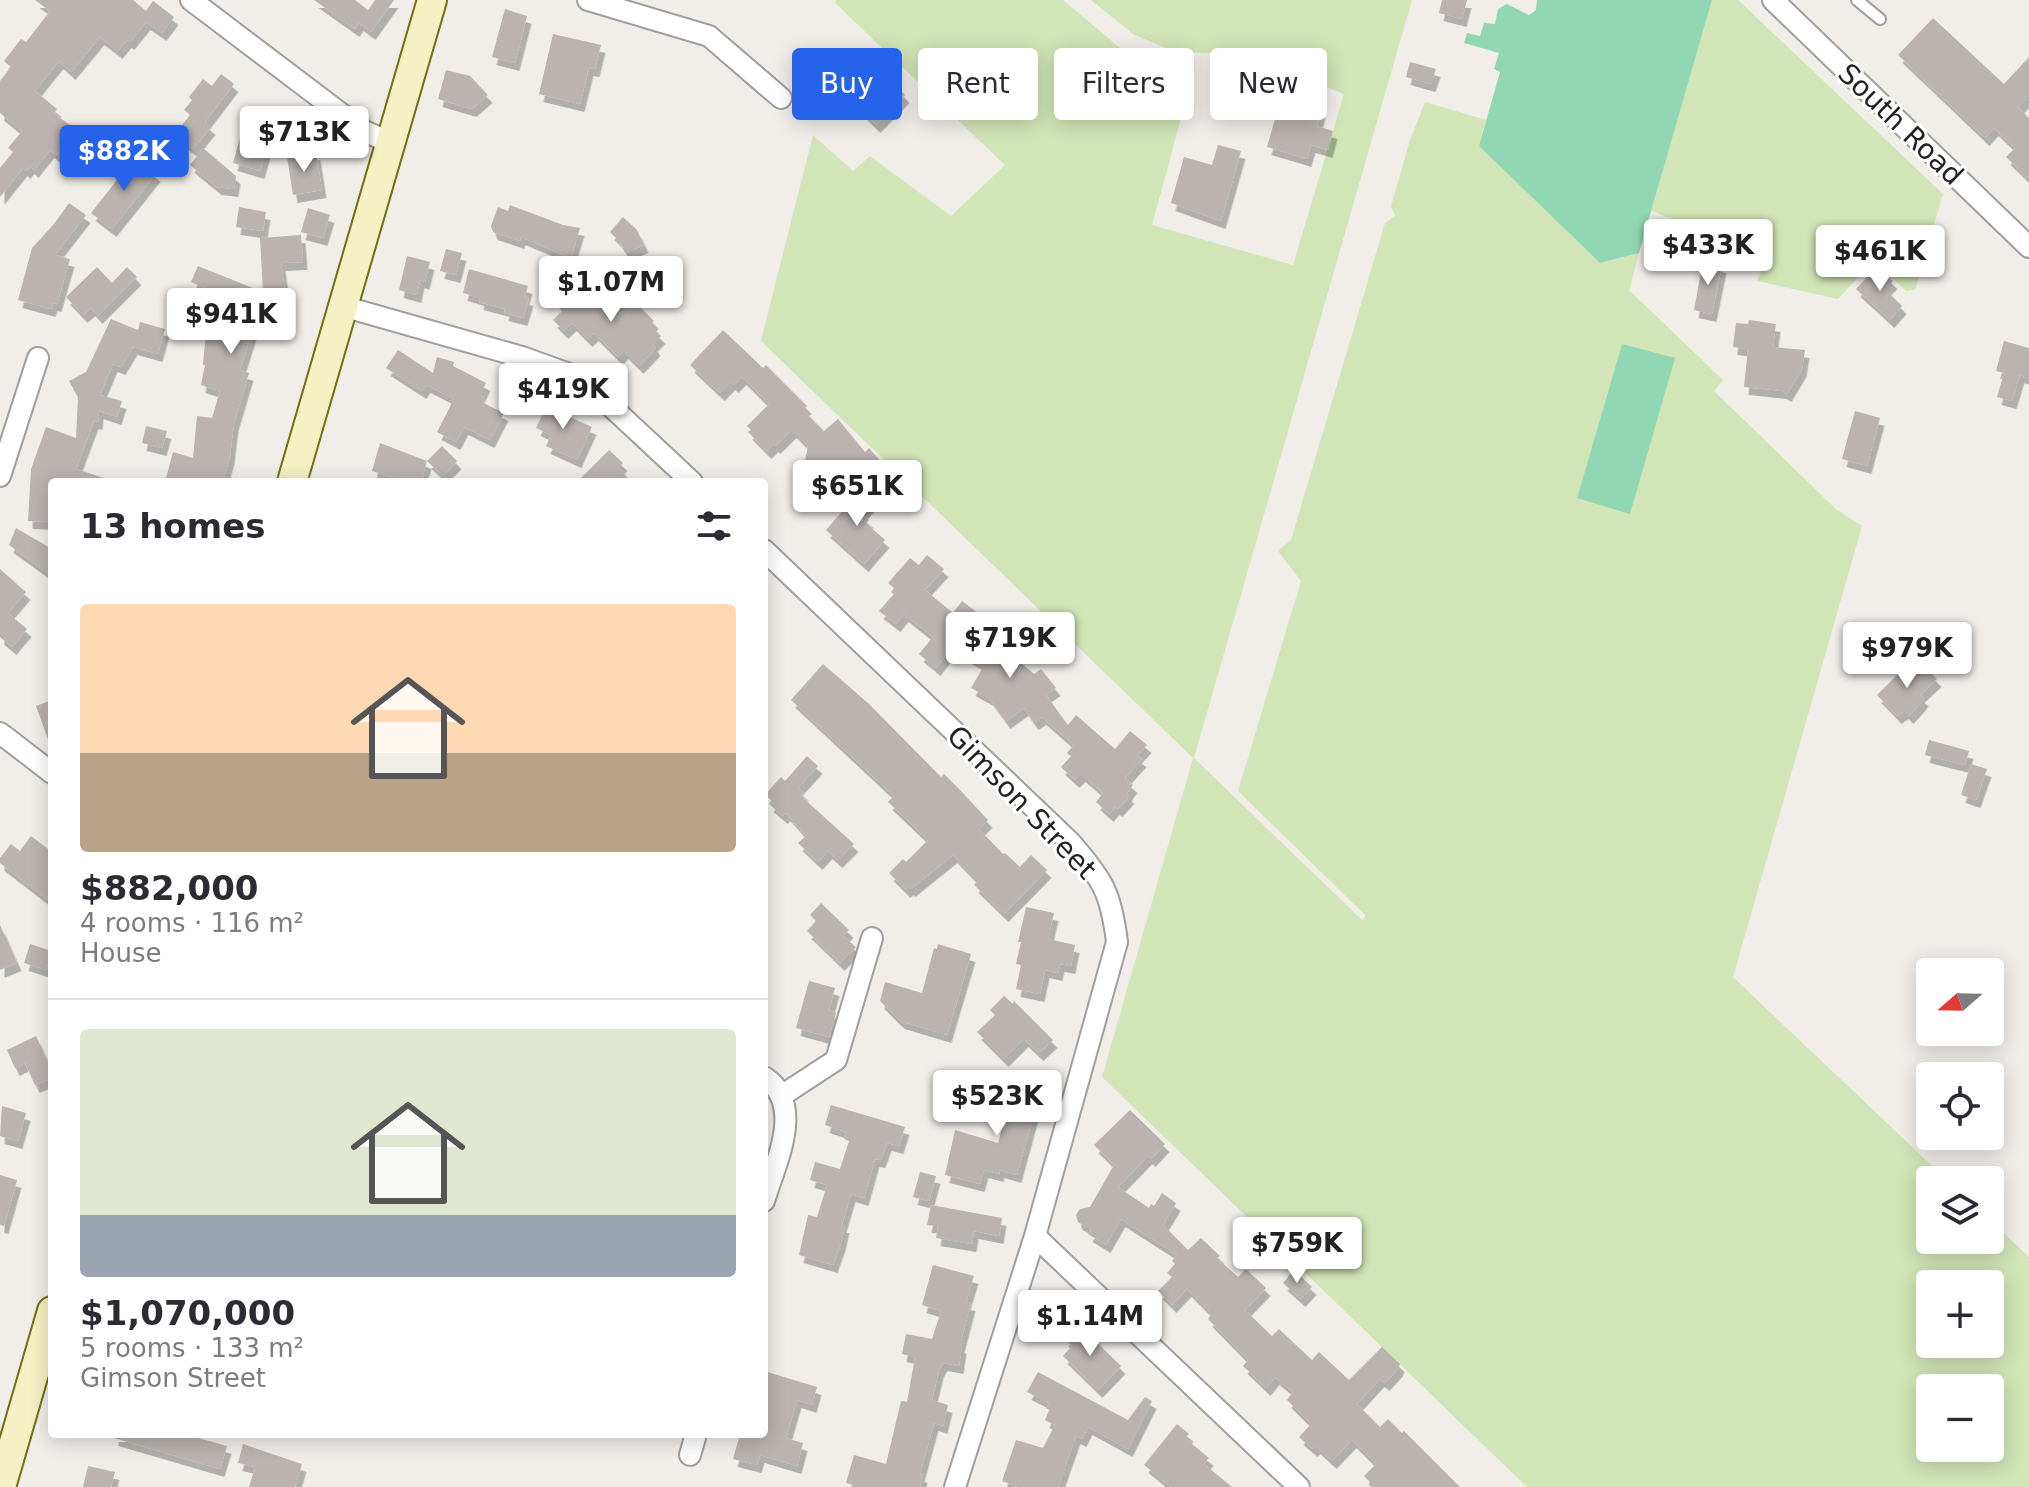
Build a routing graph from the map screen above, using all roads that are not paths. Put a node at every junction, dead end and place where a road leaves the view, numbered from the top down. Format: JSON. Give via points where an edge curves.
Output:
{"nodes":[{"id":1,"x":191,"y":0,"type":"edge"},
{"id":2,"x":432,"y":0,"type":"edge"},
{"id":3,"x":588,"y":0,"type":"edge"},
{"id":4,"x":1773,"y":0,"type":"edge"},
{"id":5,"x":1857,"y":0,"type":"edge"},
{"id":6,"x":1880,"y":19,"type":"dead end"},
{"id":7,"x":781,"y":98,"type":"dead end"},
{"id":8,"x":389,"y":142,"type":"junction"},
{"id":9,"x":2029,"y":247,"type":"edge"},
{"id":10,"x":342,"y":306,"type":"junction"},
{"id":11,"x":38,"y":358,"type":"dead end"},
{"id":12,"x":0,"y":476,"type":"edge"},
{"id":13,"x":293,"y":478,"type":"edge"},
{"id":14,"x":688,"y":478,"type":"edge"},
{"id":15,"x":768,"y":554,"type":"edge"},
{"id":16,"x":0,"y":733,"type":"edge"},
{"id":17,"x":48,"y":770,"type":"edge"},
{"id":18,"x":872,"y":938,"type":"dead end"},
{"id":19,"x":768,"y":1081,"type":"edge"},
{"id":20,"x":781,"y":1096,"type":"junction"},
{"id":21,"x":768,"y":1186,"type":"edge"},
{"id":22,"x":1035,"y":1236,"type":"junction"},
{"id":23,"x":48,"y":1325,"type":"edge"},
{"id":24,"x":695,"y":1438,"type":"edge"},
{"id":25,"x":690,"y":1455,"type":"dead end"},
{"id":26,"x":1,"y":1487,"type":"edge"},
{"id":27,"x":955,"y":1487,"type":"edge"},
{"id":28,"x":1299,"y":1487,"type":"edge"}],
"edges":[{"from":1,"to":8,"type":"street","via":[[364,131]]},
{"from":2,"to":8,"type":"street"},
{"from":3,"to":7,"type":"street","via":[[709,36]]},
{"from":4,"to":9,"type":"street","name":"South Road"},
{"from":5,"to":6,"type":"lane"},
{"from":8,"to":10,"type":"street"},
{"from":10,"to":13,"type":"street"},
{"from":10,"to":14,"type":"street","via":[[569,374]]},
{"from":11,"to":12,"type":"street"},
{"from":15,"to":22,"type":"street","name":"Gimson Street","via":[[1071,843],[1096,872],[1113,907],[1117,942]]},
{"from":16,"to":17,"type":"street"},
{"from":18,"to":20,"type":"street","via":[[836,1060]]},
{"from":19,"to":20,"type":"street"},
{"from":20,"to":21,"type":"street","via":[[787,1115]]},
{"from":22,"to":27,"type":"street","name":"Gimson Street"},
{"from":22,"to":28,"type":"street"},
{"from":23,"to":26,"type":"street"},
{"from":24,"to":25,"type":"street"}]}
